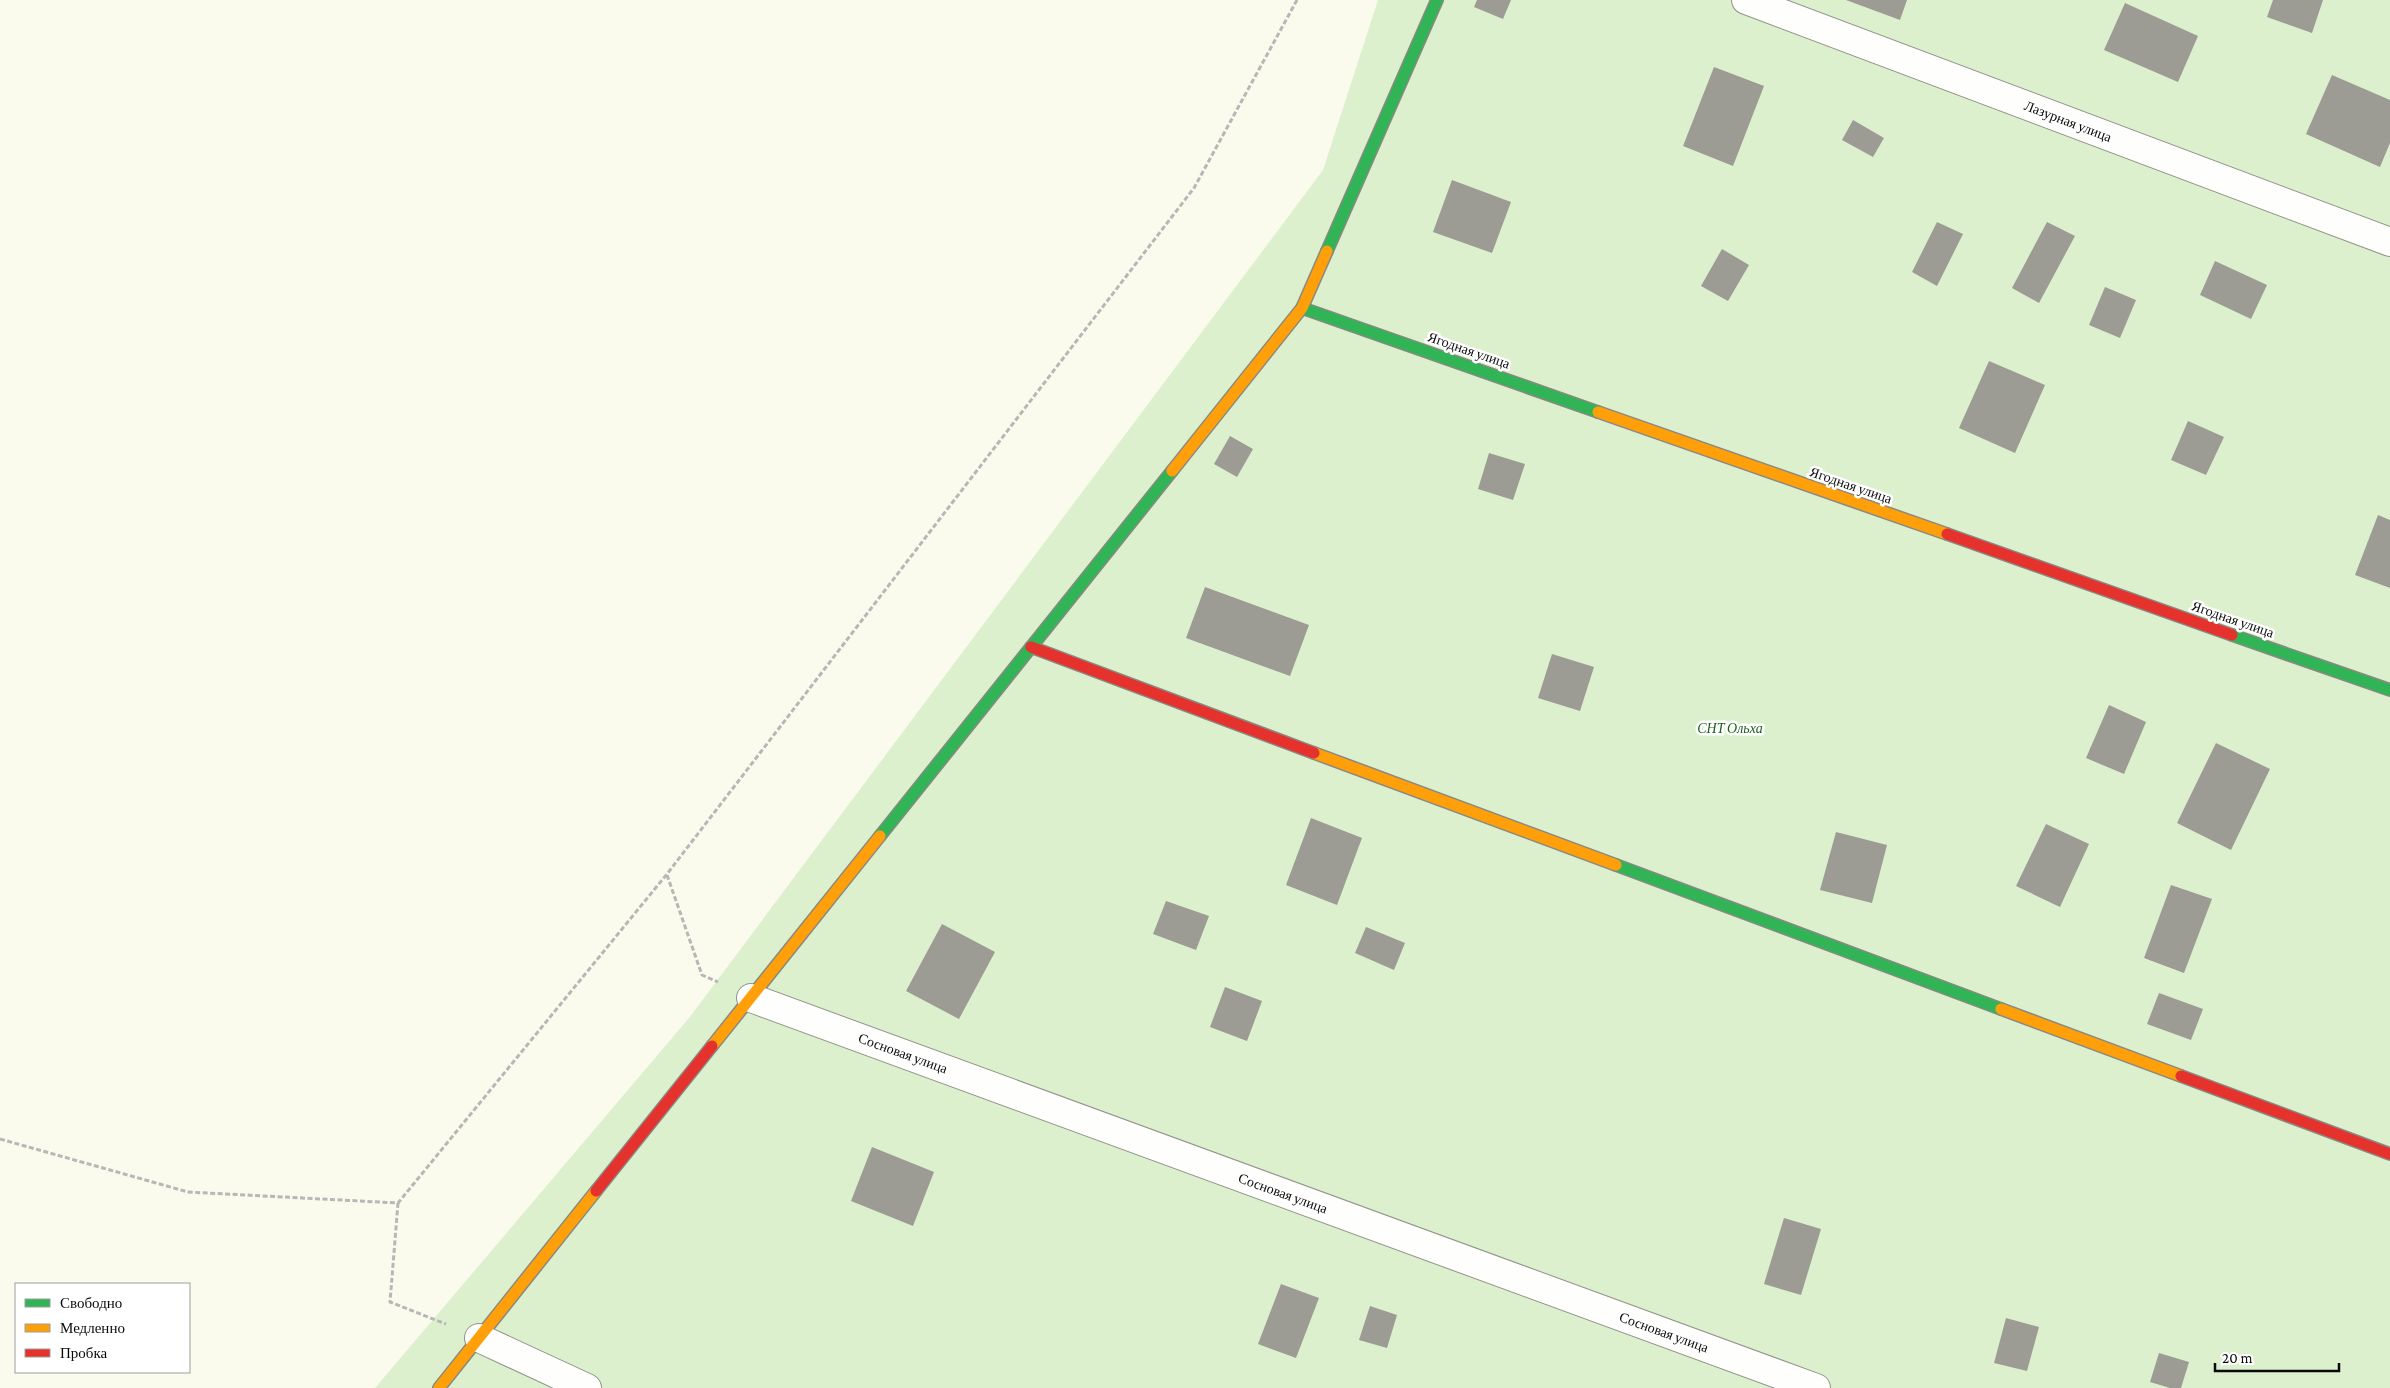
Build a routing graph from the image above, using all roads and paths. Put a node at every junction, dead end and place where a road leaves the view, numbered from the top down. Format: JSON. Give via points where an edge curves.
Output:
{"nodes":[{"id":1,"x":1298,"y":0,"type":"edge"},
{"id":2,"x":1438,"y":0,"type":"edge"},
{"id":3,"x":1746,"y":0,"type":"edge"},
{"id":4,"x":2390,"y":242,"type":"edge"},
{"id":5,"x":1302,"y":308,"type":"junction"},
{"id":6,"x":1031,"y":647,"type":"junction"},
{"id":7,"x":2390,"y":690,"type":"edge"},
{"id":8,"x":667,"y":874,"type":"junction"},
{"id":9,"x":751,"y":998,"type":"junction"},
{"id":10,"x":0,"y":1139,"type":"edge"},
{"id":11,"x":2390,"y":1154,"type":"edge"},
{"id":12,"x":398,"y":1202,"type":"junction"},
{"id":13,"x":479,"y":1338,"type":"junction"},
{"id":14,"x":439,"y":1388,"type":"edge"},
{"id":15,"x":587,"y":1388,"type":"edge"},
{"id":16,"x":1816,"y":1388,"type":"edge"}],
"edges":[{"from":1,"to":8,"type":"path","via":[[1194,188]]},
{"from":2,"to":5,"type":"street"},
{"from":3,"to":4,"type":"street","name":"Лазурная улица"},
{"from":5,"to":6,"type":"street"},
{"from":5,"to":7,"type":"street","name":"Ягодная улица"},
{"from":6,"to":9,"type":"street"},
{"from":6,"to":11,"type":"street"},
{"from":8,"to":9,"type":"path","via":[[702,975]]},
{"from":8,"to":12,"type":"path"},
{"from":9,"to":13,"type":"street"},
{"from":9,"to":16,"type":"street","name":"Сосновая улица"},
{"from":10,"to":12,"type":"path","via":[[188,1192]]},
{"from":12,"to":13,"type":"path","via":[[390,1302]]},
{"from":13,"to":14,"type":"street"},
{"from":13,"to":15,"type":"street"}]}
